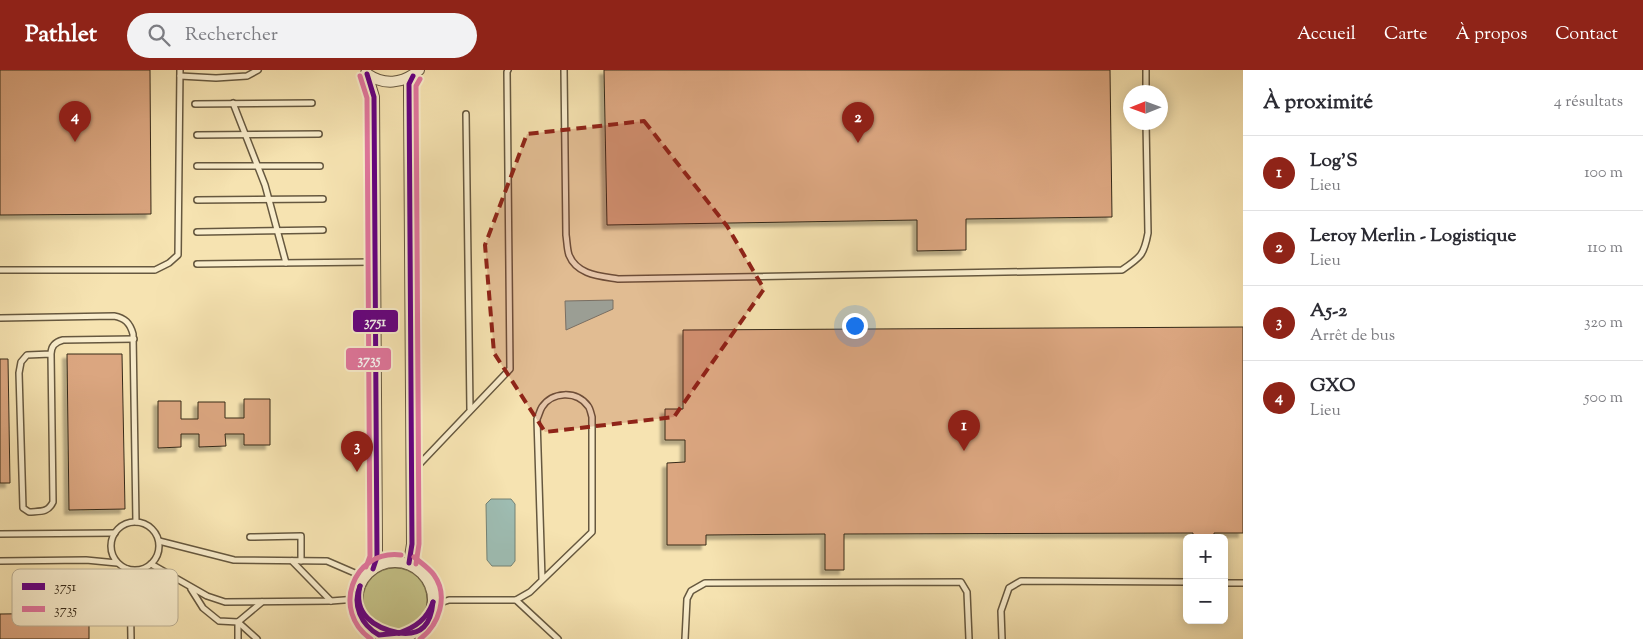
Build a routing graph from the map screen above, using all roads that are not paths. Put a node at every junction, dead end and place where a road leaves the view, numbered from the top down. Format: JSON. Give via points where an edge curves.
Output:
{"nodes":[{"id":1,"x":258,"y":70,"type":"edge"},
{"id":2,"x":508,"y":70,"type":"edge"},
{"id":3,"x":564,"y":70,"type":"edge"},
{"id":4,"x":1146,"y":70,"type":"edge"},
{"id":5,"x":365,"y":72,"type":"edge"},
{"id":6,"x":180,"y":73,"type":"edge"},
{"id":7,"x":416,"y":73,"type":"edge"},
{"id":8,"x":1146,"y":85,"type":"edge"},
{"id":9,"x":233,"y":103,"type":"junction"},
{"id":10,"x":312,"y":103,"type":"dead end"},
{"id":11,"x":195,"y":104,"type":"dead end"},
{"id":12,"x":466,"y":114,"type":"dead end"},
{"id":13,"x":1146,"y":130,"type":"edge"},
{"id":14,"x":246,"y":134,"type":"junction"},
{"id":15,"x":319,"y":134,"type":"dead end"},
{"id":16,"x":197,"y":135,"type":"dead end"},
{"id":17,"x":197,"y":166,"type":"dead end"},
{"id":18,"x":258,"y":166,"type":"junction"},
{"id":19,"x":320,"y":166,"type":"dead end"},
{"id":20,"x":269,"y":198,"type":"junction"},
{"id":21,"x":323,"y":199,"type":"dead end"},
{"id":22,"x":197,"y":200,"type":"dead end"},
{"id":23,"x":278,"y":230,"type":"junction"},
{"id":24,"x":324,"y":230,"type":"dead end"},
{"id":25,"x":197,"y":232,"type":"dead end"},
{"id":26,"x":376,"y":262,"type":"junction"},
{"id":27,"x":286,"y":263,"type":"junction"},
{"id":28,"x":197,"y":264,"type":"dead end"},
{"id":29,"x":0,"y":270,"type":"edge"},
{"id":30,"x":0,"y":318,"type":"edge"},
{"id":31,"x":134,"y":339,"type":"junction"},
{"id":32,"x":51,"y":354,"type":"junction"},
{"id":33,"x":470,"y":410,"type":"junction"},
{"id":34,"x":411,"y":472,"type":"junction"},
{"id":35,"x":136,"y":522,"type":"junction"},
{"id":36,"x":115,"y":533,"type":"junction"},
{"id":37,"x":0,"y":534,"type":"edge"},
{"id":38,"x":250,"y":537,"type":"dead end"},
{"id":39,"x":158,"y":542,"type":"junction"},
{"id":40,"x":292,"y":561,"type":"junction"},
{"id":41,"x":301,"y":561,"type":"junction"},
{"id":42,"x":0,"y":562,"type":"edge"},
{"id":43,"x":117,"y":563,"type":"junction"},
{"id":44,"x":151,"y":564,"type":"junction"},
{"id":45,"x":408,"y":564,"type":"junction"},
{"id":46,"x":126,"y":569,"type":"edge"},
{"id":47,"x":142,"y":569,"type":"edge"},
{"id":48,"x":159,"y":569,"type":"edge"},
{"id":49,"x":373,"y":569,"type":"junction"},
{"id":50,"x":364,"y":577,"type":"junction"},
{"id":51,"x":542,"y":578,"type":"junction"},
{"id":52,"x":178,"y":580,"type":"edge"},
{"id":53,"x":1183,"y":582,"type":"edge"},
{"id":54,"x":1228,"y":582,"type":"edge"},
{"id":55,"x":1243,"y":583,"type":"edge"},
{"id":56,"x":190,"y":587,"type":"junction"},
{"id":57,"x":357,"y":599,"type":"junction"},
{"id":58,"x":516,"y":600,"type":"junction"},
{"id":59,"x":263,"y":601,"type":"junction"},
{"id":60,"x":331,"y":601,"type":"junction"},
{"id":61,"x":434,"y":605,"type":"junction"},
{"id":62,"x":238,"y":622,"type":"junction"},
{"id":63,"x":131,"y":626,"type":"edge"},
{"id":64,"x":411,"y":637,"type":"edge"},
{"id":65,"x":131,"y":639,"type":"edge"},
{"id":66,"x":238,"y":639,"type":"edge"},
{"id":67,"x":256,"y":639,"type":"edge"},
{"id":68,"x":558,"y":639,"type":"edge"},
{"id":69,"x":685,"y":639,"type":"edge"},
{"id":70,"x":969,"y":639,"type":"edge"},
{"id":71,"x":1002,"y":639,"type":"edge"}],
"edges":[{"from":1,"to":6,"type":"lane","via":[[247,76],[216,78]]},
{"from":2,"to":33,"type":"lane","via":[[510,369]]},
{"from":3,"to":13,"type":"lane","via":[[569,256],[580,269],[595,276],[618,279],[1122,270],[1135,262],[1144,250],[1148,233]]},
{"from":4,"to":8,"type":"lane"},
{"from":5,"to":7,"type":"street","via":[[378,80],[390,82]]},
{"from":5,"to":26,"type":"street","via":[[374,97]]},
{"from":6,"to":29,"type":"lane","via":[[178,255],[155,270]]},
{"from":7,"to":34,"type":"street","via":[[409,84]]},
{"from":9,"to":10,"type":"lane"},
{"from":9,"to":11,"type":"lane"},
{"from":9,"to":14,"type":"lane"},
{"from":12,"to":33,"type":"lane"},
{"from":14,"to":15,"type":"lane"},
{"from":14,"to":16,"type":"lane"},
{"from":14,"to":18,"type":"lane"},
{"from":17,"to":18,"type":"lane"},
{"from":18,"to":19,"type":"lane"},
{"from":18,"to":20,"type":"lane"},
{"from":20,"to":21,"type":"lane"},
{"from":20,"to":22,"type":"lane"},
{"from":20,"to":23,"type":"lane"},
{"from":23,"to":24,"type":"lane"},
{"from":23,"to":25,"type":"lane"},
{"from":23,"to":27,"type":"lane"},
{"from":26,"to":27,"type":"lane"},
{"from":26,"to":49,"type":"street","via":[[377,557]]},
{"from":27,"to":28,"type":"lane"},
{"from":30,"to":31,"type":"lane","via":[[114,316],[131,326]]},
{"from":31,"to":32,"type":"lane","via":[[63,340],[53,345]]},
{"from":31,"to":35,"type":"lane"},
{"from":32,"to":32,"type":"lane","via":[[53,502],[46,511],[29,512],[23,508],[20,362],[27,355]]},
{"from":33,"to":34,"type":"lane"},
{"from":34,"to":45,"type":"street","via":[[412,544]]},
{"from":35,"to":36,"type":"lane","via":[[124,525]]},
{"from":35,"to":39,"type":"lane","via":[[153,530]]},
{"from":36,"to":37,"type":"lane"},
{"from":36,"to":43,"type":"lane","via":[[111,551]]},
{"from":38,"to":41,"type":"lane","via":[[301,536]]},
{"from":39,"to":40,"type":"lane","via":[[234,560]]},
{"from":39,"to":44,"type":"lane","via":[[158,554]]},
{"from":40,"to":41,"type":"lane"},
{"from":40,"to":60,"type":"lane"},
{"from":41,"to":50,"type":"lane","via":[[328,561]]},
{"from":42,"to":43,"type":"lane","via":[[86,560]]},
{"from":43,"to":46,"type":"lane"},
{"from":44,"to":47,"type":"lane"},
{"from":44,"to":48,"type":"lane"},
{"from":45,"to":49,"type":"street","via":[[396,561]]},
{"from":45,"to":61,"type":"street","via":[[420,570],[428,580]]},
{"from":49,"to":50,"type":"street"},
{"from":50,"to":57,"type":"street"},
{"from":51,"to":51,"type":"lane","via":[[592,532],[592,417],[588,406],[578,397],[564,394],[551,398],[542,407],[538,419]]},
{"from":51,"to":58,"type":"lane","via":[[530,592]]},
{"from":52,"to":56,"type":"lane"},
{"from":53,"to":71,"type":"lane","via":[[1022,581],[1010,588],[1001,612]]},
{"from":54,"to":55,"type":"lane"},
{"from":56,"to":59,"type":"lane","via":[[225,602]]},
{"from":56,"to":62,"type":"lane","via":[[203,608],[219,621]]},
{"from":57,"to":60,"type":"lane"},
{"from":57,"to":64,"type":"street","via":[[358,612],[374,632],[385,638]]},
{"from":58,"to":61,"type":"lane","via":[[449,600]]},
{"from":58,"to":68,"type":"lane"},
{"from":59,"to":60,"type":"lane"},
{"from":59,"to":62,"type":"lane"},
{"from":61,"to":64,"type":"street","via":[[430,618]]},
{"from":62,"to":66,"type":"lane"},
{"from":62,"to":67,"type":"lane"},
{"from":63,"to":65,"type":"lane"},
{"from":69,"to":70,"type":"lane","via":[[690,590],[705,582],[961,582],[967,592]]}]}
